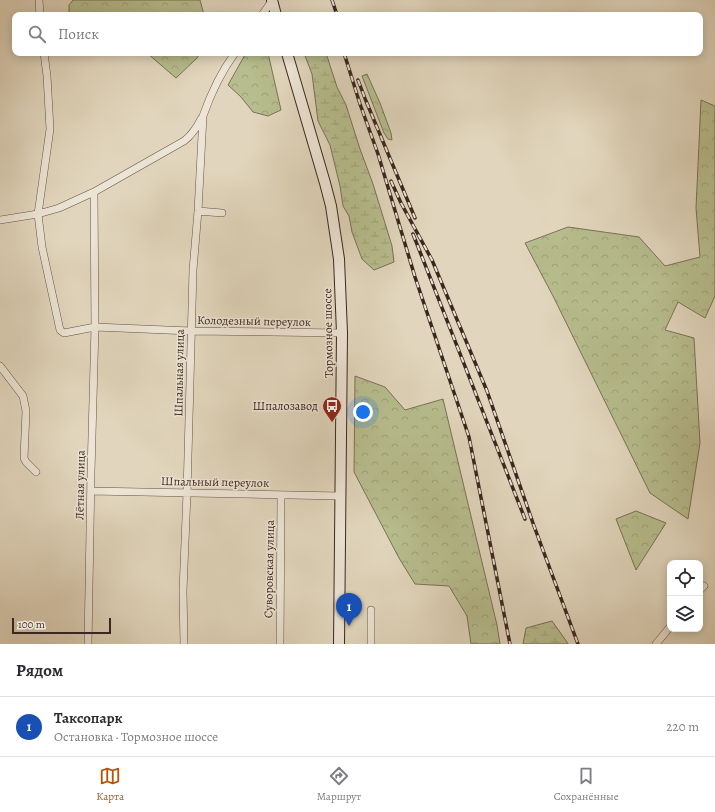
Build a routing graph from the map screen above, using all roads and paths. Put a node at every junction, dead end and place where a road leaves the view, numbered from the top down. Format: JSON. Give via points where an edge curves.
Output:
{"nodes":[{"id":1,"x":39,"y":0,"type":"edge"},
{"id":2,"x":272,"y":1,"type":"edge"},
{"id":3,"x":40,"y":12,"type":"edge"},
{"id":4,"x":264,"y":12,"type":"edge"},
{"id":5,"x":275,"y":12,"type":"edge"},
{"id":6,"x":44,"y":56,"type":"edge"},
{"id":7,"x":232,"y":56,"type":"edge"},
{"id":8,"x":288,"y":56,"type":"edge"},
{"id":9,"x":203,"y":116,"type":"junction"},
{"id":10,"x":94,"y":192,"type":"junction"},
{"id":11,"x":198,"y":211,"type":"junction"},
{"id":12,"x":222,"y":213,"type":"dead end"},
{"id":13,"x":38,"y":214,"type":"junction"},
{"id":14,"x":0,"y":220,"type":"edge"},
{"id":15,"x":95,"y":327,"type":"junction"},
{"id":16,"x":191,"y":331,"type":"junction"},
{"id":17,"x":342,"y":333,"type":"junction"},
{"id":18,"x":0,"y":366,"type":"edge"},
{"id":19,"x":36,"y":472,"type":"dead end"},
{"id":20,"x":91,"y":490,"type":"junction"},
{"id":21,"x":187,"y":493,"type":"junction"},
{"id":22,"x":281,"y":495,"type":"junction"},
{"id":23,"x":340,"y":496,"type":"junction"},
{"id":24,"x":371,"y":610,"type":"dead end"},
{"id":25,"x":667,"y":631,"type":"edge"},
{"id":26,"x":88,"y":644,"type":"edge"},
{"id":27,"x":184,"y":644,"type":"edge"},
{"id":28,"x":280,"y":644,"type":"edge"},
{"id":29,"x":339,"y":644,"type":"edge"},
{"id":30,"x":371,"y":644,"type":"edge"},
{"id":31,"x":656,"y":644,"type":"edge"}],
"edges":[{"from":1,"to":3,"type":"street"},
{"from":2,"to":4,"type":"street"},
{"from":2,"to":5,"type":"street"},
{"from":6,"to":13,"type":"street","via":[[50,129]]},
{"from":7,"to":9,"type":"street","name":"Шпальная улица","via":[[221,73]]},
{"from":8,"to":17,"type":"street","name":"Тормозное шоссе","via":[[331,206],[339,259]]},
{"from":9,"to":10,"type":"street","via":[[196,130],[184,141]]},
{"from":9,"to":11,"type":"street","name":"Шпальная улица"},
{"from":10,"to":13,"type":"street","via":[[59,208]]},
{"from":10,"to":15,"type":"street","name":"Лётная улица"},
{"from":11,"to":12,"type":"street"},
{"from":11,"to":16,"type":"street","name":"Шпальная улица"},
{"from":13,"to":14,"type":"street"},
{"from":13,"to":15,"type":"street","name":"Колодезный переулок","via":[[42,247],[61,332]]},
{"from":15,"to":16,"type":"street","name":"Колодезный переулок"},
{"from":15,"to":20,"type":"street","name":"Лётная улица"},
{"from":16,"to":17,"type":"street","name":"Колодезный переулок"},
{"from":16,"to":21,"type":"street","name":"Шпальная улица"},
{"from":17,"to":23,"type":"street","name":"Тормозное шоссе"},
{"from":18,"to":19,"type":"street","via":[[23,396],[26,411],[24,460]]},
{"from":20,"to":21,"type":"street","name":"Шпальный переулок"},
{"from":20,"to":26,"type":"street","name":"Лётная улица"},
{"from":21,"to":22,"type":"street","name":"Шпальный переулок"},
{"from":21,"to":27,"type":"street","name":"Шпальная улица","via":[[183,591]]},
{"from":22,"to":23,"type":"street","name":"Шпальный переулок"},
{"from":22,"to":28,"type":"street","name":"Суворовская улица"},
{"from":23,"to":29,"type":"street","name":"Тормозное шоссе"},
{"from":24,"to":30,"type":"street"},
{"from":25,"to":31,"type":"street"}]}
